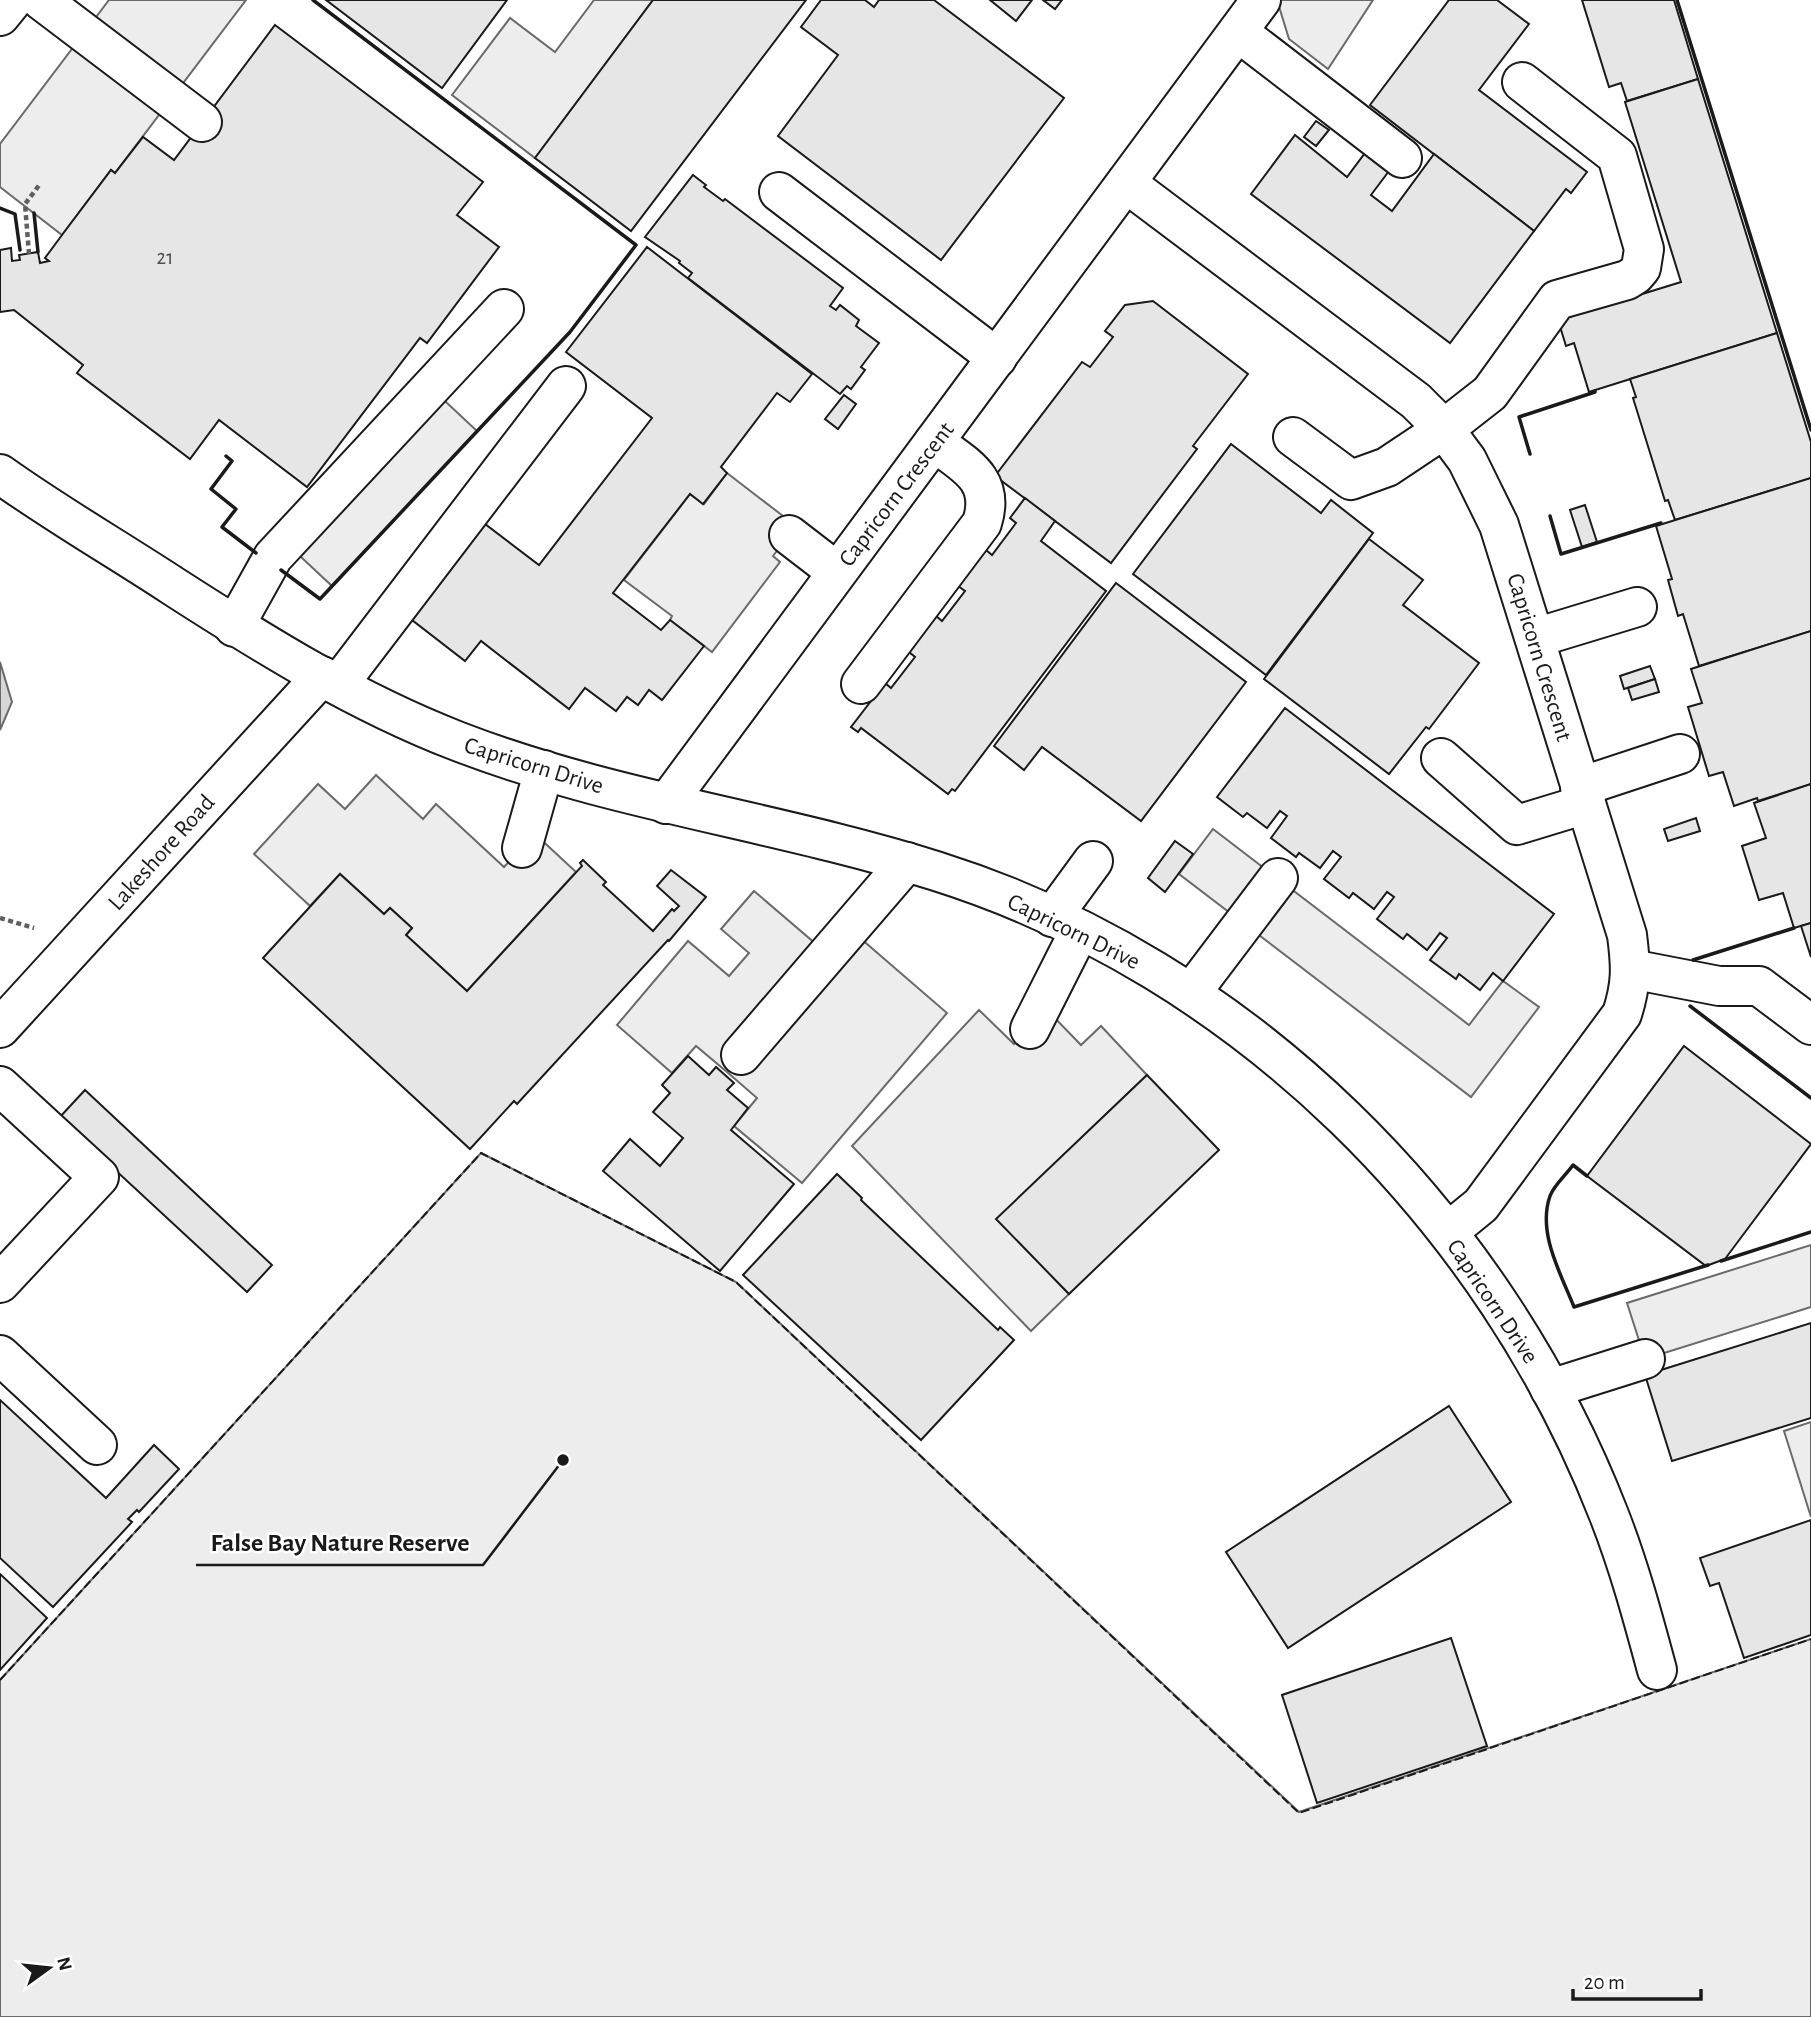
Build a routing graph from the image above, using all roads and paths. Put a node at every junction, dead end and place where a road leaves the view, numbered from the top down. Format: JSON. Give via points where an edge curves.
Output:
{"nodes":[{"id":1,"x":13,"y":0,"type":"edge"},
{"id":2,"x":41,"y":0,"type":"edge"},
{"id":3,"x":1261,"y":0,"type":"edge"},
{"id":4,"x":0,"y":16,"type":"edge"},
{"id":5,"x":1238,"y":32,"type":"junction"},
{"id":6,"x":1522,"y":82,"type":"dead end"},
{"id":7,"x":202,"y":122,"type":"dead end"},
{"id":8,"x":1402,"y":158,"type":"dead end"},
{"id":9,"x":1126,"y":183,"type":"junction"},
{"id":10,"x":40,"y":184,"type":"dead end"},
{"id":11,"x":779,"y":192,"type":"dead end"},
{"id":12,"x":29,"y":254,"type":"dead end"},
{"id":13,"x":504,"y":309,"type":"dead end"},
{"id":14,"x":996,"y":358,"type":"junction"},
{"id":15,"x":566,"y":386,"type":"dead end"},
{"id":16,"x":1444,"y":429,"type":"junction"},
{"id":17,"x":1293,"y":438,"type":"dead end"},
{"id":18,"x":934,"y":442,"type":"junction"},
{"id":19,"x":0,"y":444,"type":"edge"},
{"id":20,"x":0,"y":474,"type":"edge"},
{"id":21,"x":789,"y":535,"type":"dead end"},
{"id":22,"x":837,"y":572,"type":"junction"},
{"id":23,"x":171,"y":585,"type":"junction"},
{"id":24,"x":1637,"y":607,"type":"dead end"},
{"id":25,"x":234,"y":627,"type":"junction"},
{"id":26,"x":1535,"y":638,"type":"junction"},
{"id":27,"x":330,"y":681,"type":"junction"},
{"id":28,"x":861,"y":684,"type":"dead end"},
{"id":29,"x":1680,"y":754,"type":"dead end"},
{"id":30,"x":1441,"y":758,"type":"dead end"},
{"id":31,"x":544,"y":769,"type":"junction"},
{"id":32,"x":1583,"y":795,"type":"junction"},
{"id":33,"x":666,"y":804,"type":"junction"},
{"id":34,"x":522,"y":848,"type":"dead end"},
{"id":35,"x":1093,"y":861,"type":"dead end"},
{"id":36,"x":907,"y":862,"type":"junction"},
{"id":37,"x":1278,"y":878,"type":"dead end"},
{"id":38,"x":1066,"y":923,"type":"junction"},
{"id":39,"x":1632,"y":969,"type":"junction"},
{"id":40,"x":1191,"y":993,"type":"junction"},
{"id":41,"x":1811,"y":1025,"type":"edge"},
{"id":42,"x":0,"y":1028,"type":"edge"},
{"id":43,"x":1030,"y":1029,"type":"dead end"},
{"id":44,"x":741,"y":1055,"type":"dead end"},
{"id":45,"x":0,"y":1086,"type":"edge"},
{"id":46,"x":1448,"y":1232,"type":"junction"},
{"id":47,"x":0,"y":1283,"type":"edge"},
{"id":48,"x":0,"y":1355,"type":"edge"},
{"id":49,"x":1645,"y":1359,"type":"dead end"},
{"id":50,"x":1550,"y":1388,"type":"junction"},
{"id":51,"x":97,"y":1445,"type":"dead end"},
{"id":52,"x":1657,"y":1670,"type":"dead end"}],
"edges":[{"from":1,"to":4,"type":"street"},
{"from":2,"to":7,"type":"street"},
{"from":3,"to":5,"type":"street","name":"Capricorn Crescent"},
{"from":5,"to":8,"type":"street"},
{"from":5,"to":9,"type":"street","name":"Capricorn Crescent"},
{"from":6,"to":16,"type":"street","via":[[1617,156],[1644,249],[1642,268],[1627,280],[1558,300],[1490,393]]},
{"from":9,"to":14,"type":"street","name":"Capricorn Crescent"},
{"from":9,"to":16,"type":"street","name":"Capricorn Crescent","via":[[1416,401]]},
{"from":10,"to":12,"type":"path","via":[[25,204]]},
{"from":11,"to":14,"type":"street"},
{"from":13,"to":25,"type":"street","via":[[274,557]]},
{"from":14,"to":18,"type":"street","name":"Capricorn Crescent"},
{"from":15,"to":27,"type":"street","name":"Lakeshore Road"},
{"from":16,"to":17,"type":"street","via":[[1387,467],[1351,480]]},
{"from":16,"to":26,"type":"street","name":"Capricorn Crescent","via":[[1467,460],[1499,525]]},
{"from":18,"to":22,"type":"street","name":"Capricorn Crescent"},
{"from":18,"to":28,"type":"street","via":[[978,477],[986,510],[982,523]]},
{"from":19,"to":23,"type":"street","name":"Capricorn Drive","via":[[80,505]]},
{"from":20,"to":23,"type":"street","name":"Capricorn Drive"},
{"from":21,"to":22,"type":"street"},
{"from":22,"to":33,"type":"street","name":"Capricorn Crescent"},
{"from":23,"to":25,"type":"street","name":"Capricorn Drive"},
{"from":24,"to":26,"type":"street"},
{"from":25,"to":27,"type":"street","name":"Capricorn Drive"},
{"from":26,"to":32,"type":"street","name":"Capricorn Crescent"},
{"from":27,"to":31,"type":"street","name":"Capricorn Drive","via":[[447,737]]},
{"from":27,"to":42,"type":"street","name":"Lakeshore Road"},
{"from":29,"to":32,"type":"street"},
{"from":30,"to":32,"type":"street","via":[[1517,825]]},
{"from":31,"to":33,"type":"street","name":"Capricorn Drive"},
{"from":31,"to":34,"type":"street"},
{"from":32,"to":39,"type":"street","name":"Capricorn Crescent","via":[[1627,934]]},
{"from":33,"to":36,"type":"street","name":"Capricorn Drive"},
{"from":35,"to":38,"type":"street"},
{"from":36,"to":38,"type":"street","name":"Capricorn Drive","via":[[978,885]]},
{"from":36,"to":44,"type":"street"},
{"from":37,"to":40,"type":"street"},
{"from":38,"to":40,"type":"street","name":"Capricorn Drive"},
{"from":38,"to":43,"type":"street"},
{"from":39,"to":41,"type":"street","via":[[1719,986],[1759,986]]},
{"from":39,"to":46,"type":"street","name":"Capricorn Crescent","via":[[1622,1014],[1481,1205]]},
{"from":40,"to":46,"type":"street","name":"Capricorn Drive","via":[[1301,1076],[1386,1161]]},
{"from":45,"to":47,"type":"street","via":[[99,1177]]},
{"from":46,"to":50,"type":"street","name":"Capricorn Drive"},
{"from":48,"to":51,"type":"street"},
{"from":49,"to":50,"type":"street"},
{"from":50,"to":52,"type":"street","name":"Capricorn Drive","via":[[1609,1513]]}]}
